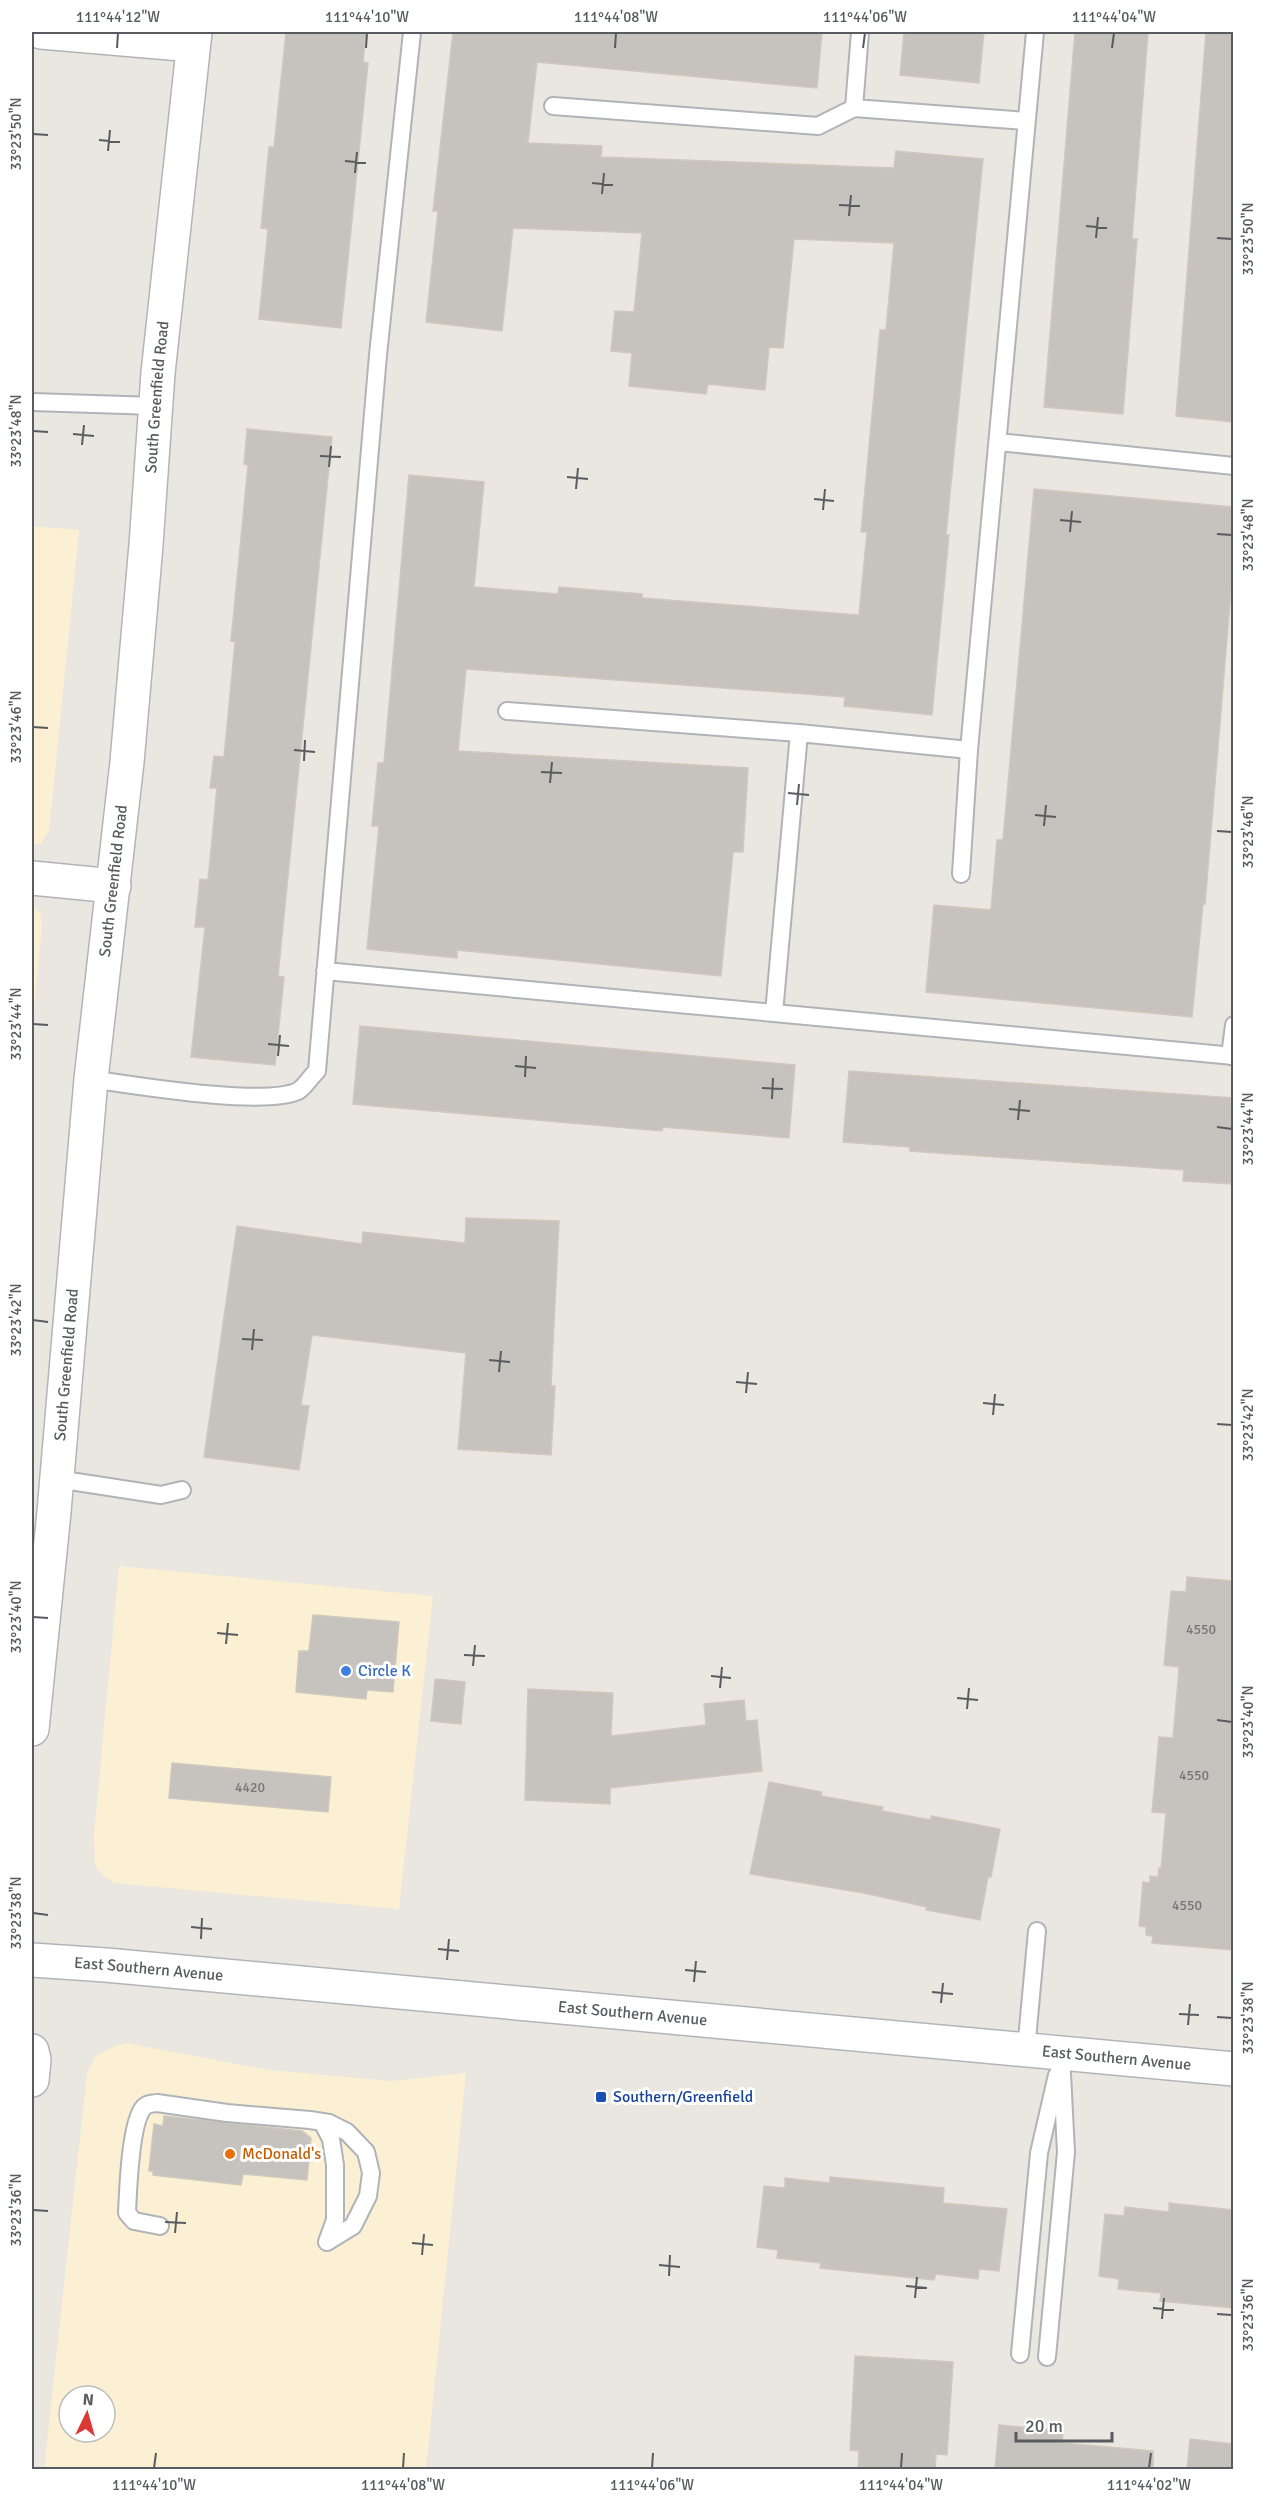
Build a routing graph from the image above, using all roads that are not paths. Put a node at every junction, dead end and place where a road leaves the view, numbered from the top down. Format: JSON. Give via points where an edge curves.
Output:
{"nodes":[{"id":1,"x":41,"y":32,"type":"edge"},
{"id":2,"x":412,"y":32,"type":"edge"},
{"id":3,"x":860,"y":32,"type":"edge"},
{"id":4,"x":1035,"y":32,"type":"edge"},
{"id":5,"x":194,"y":38,"type":"edge"},
{"id":6,"x":554,"y":106,"type":"dead end"},
{"id":7,"x":854,"y":108,"type":"junction"},
{"id":8,"x":1026,"y":121,"type":"junction"},
{"id":9,"x":32,"y":402,"type":"edge"},
{"id":10,"x":156,"y":406,"type":"junction"},
{"id":11,"x":998,"y":442,"type":"junction"},
{"id":12,"x":1233,"y":466,"type":"edge"},
{"id":13,"x":507,"y":711,"type":"dead end"},
{"id":14,"x":799,"y":733,"type":"junction"},
{"id":15,"x":969,"y":750,"type":"junction"},
{"id":16,"x":961,"y":874,"type":"dead end"},
{"id":17,"x":32,"y":878,"type":"edge"},
{"id":18,"x":114,"y":886,"type":"junction"},
{"id":19,"x":325,"y":971,"type":"junction"},
{"id":20,"x":774,"y":1013,"type":"junction"},
{"id":21,"x":1233,"y":1025,"type":"edge"},
{"id":22,"x":1232,"y":1056,"type":"edge"},
{"id":23,"x":91,"y":1079,"type":"junction"},
{"id":24,"x":57,"y":1479,"type":"junction"},
{"id":25,"x":182,"y":1490,"type":"dead end"},
{"id":26,"x":32,"y":1729,"type":"edge"},
{"id":27,"x":1037,"y":1931,"type":"dead end"},
{"id":28,"x":32,"y":1960,"type":"edge"},
{"id":29,"x":1026,"y":2050,"type":"junction"},
{"id":30,"x":32,"y":2051,"type":"edge"},
{"id":31,"x":1061,"y":2054,"type":"junction"},
{"id":32,"x":1233,"y":2068,"type":"edge"},
{"id":33,"x":32,"y":2080,"type":"edge"},
{"id":34,"x":322,"y":2122,"type":"junction"},
{"id":35,"x":160,"y":2226,"type":"dead end"},
{"id":36,"x":1020,"y":2354,"type":"dead end"},
{"id":37,"x":1047,"y":2356,"type":"dead end"}],
"edges":[{"from":1,"to":5,"type":"main road"},
{"from":2,"to":19,"type":"lane","via":[[378,355]]},
{"from":3,"to":7,"type":"lane"},
{"from":4,"to":8,"type":"lane"},
{"from":5,"to":10,"type":"main road","name":"South Greenfield Road"},
{"from":6,"to":7,"type":"lane","via":[[818,126]]},
{"from":7,"to":8,"type":"lane"},
{"from":8,"to":11,"type":"lane"},
{"from":9,"to":10,"type":"lane"},
{"from":10,"to":18,"type":"main road","name":"South Greenfield Road","via":[[147,546]]},
{"from":11,"to":12,"type":"lane"},
{"from":11,"to":15,"type":"lane"},
{"from":13,"to":14,"type":"lane"},
{"from":14,"to":15,"type":"lane"},
{"from":14,"to":20,"type":"lane"},
{"from":15,"to":16,"type":"lane"},
{"from":17,"to":18,"type":"main road"},
{"from":18,"to":23,"type":"main road","name":"South Greenfield Road"},
{"from":19,"to":20,"type":"lane"},
{"from":19,"to":23,"type":"lane","via":[[317,1071],[298,1090],[265,1097]]},
{"from":20,"to":22,"type":"lane"},
{"from":21,"to":22,"type":"lane"},
{"from":23,"to":24,"type":"main road","name":"South Greenfield Road"},
{"from":24,"to":25,"type":"lane","via":[[161,1495]]},
{"from":24,"to":26,"type":"main road","name":"South Greenfield Road"},
{"from":27,"to":29,"type":"lane"},
{"from":28,"to":29,"type":"main road","name":"East Southern Avenue"},
{"from":29,"to":31,"type":"main road","name":"East Southern Avenue"},
{"from":30,"to":33,"type":"main road"},
{"from":31,"to":32,"type":"main road","name":"East Southern Avenue"},
{"from":31,"to":36,"type":"lane","via":[[1039,2153]]},
{"from":31,"to":37,"type":"lane","via":[[1066,2152]]},
{"from":34,"to":34,"type":"lane","via":[[347,2132],[366,2152],[371,2173],[368,2196],[353,2226],[327,2242],[335,2220],[335,2164],[331,2139]]},
{"from":34,"to":35,"type":"lane","via":[[148,2104],[142,2109],[134,2132],[127,2213],[134,2221]]}]}
